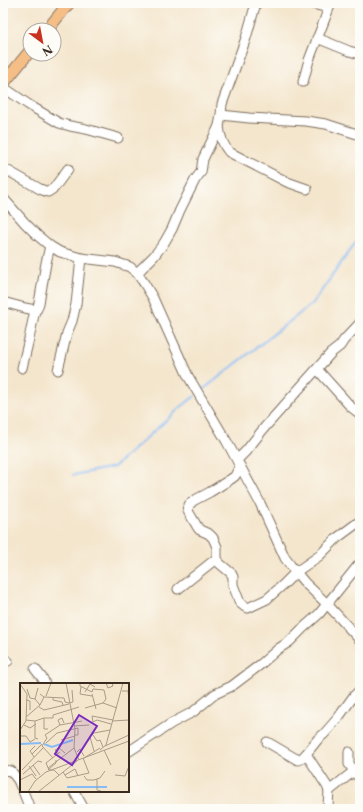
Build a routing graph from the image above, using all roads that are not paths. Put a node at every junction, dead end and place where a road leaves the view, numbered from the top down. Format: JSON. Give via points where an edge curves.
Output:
{"nodes":[{"id":1,"x":69,"y":3,"type":"edge"},
{"id":2,"x":256,"y":3,"type":"edge"},
{"id":3,"x":309,"y":3,"type":"edge"},
{"id":4,"x":330,"y":6,"type":"edge"},
{"id":5,"x":54,"y":22,"type":"edge"},
{"id":6,"x":317,"y":38,"type":"junction"},
{"id":7,"x":360,"y":54,"type":"edge"},
{"id":8,"x":22,"y":61,"type":"edge"},
{"id":9,"x":303,"y":82,"type":"dead end"},
{"id":10,"x":3,"y":85,"type":"edge"},
{"id":11,"x":221,"y":115,"type":"junction"},
{"id":12,"x":219,"y":126,"type":"junction"},
{"id":13,"x":360,"y":135,"type":"edge"},
{"id":14,"x":118,"y":138,"type":"dead end"},
{"id":15,"x":3,"y":168,"type":"edge"},
{"id":16,"x":68,"y":169,"type":"dead end"},
{"id":17,"x":307,"y":189,"type":"dead end"},
{"id":18,"x":3,"y":198,"type":"edge"},
{"id":19,"x":50,"y":246,"type":"junction"},
{"id":20,"x":80,"y":258,"type":"junction"},
{"id":21,"x":137,"y":273,"type":"junction"},
{"id":22,"x":3,"y":302,"type":"edge"},
{"id":23,"x":35,"y":310,"type":"junction"},
{"id":24,"x":360,"y":322,"type":"edge"},
{"id":25,"x":22,"y":368,"type":"dead end"},
{"id":26,"x":317,"y":369,"type":"junction"},
{"id":27,"x":58,"y":370,"type":"dead end"},
{"id":28,"x":360,"y":414,"type":"edge"},
{"id":29,"x":239,"y":463,"type":"junction"},
{"id":30,"x":360,"y":522,"type":"edge"},
{"id":31,"x":217,"y":558,"type":"junction"},
{"id":32,"x":360,"y":563,"type":"edge"},
{"id":33,"x":296,"y":572,"type":"junction"},
{"id":34,"x":178,"y":589,"type":"dead end"},
{"id":35,"x":327,"y":604,"type":"junction"},
{"id":36,"x":360,"y":640,"type":"edge"},
{"id":37,"x":35,"y":669,"type":"dead end"},
{"id":38,"x":45,"y":683,"type":"edge"},
{"id":39,"x":360,"y":690,"type":"edge"},
{"id":40,"x":267,"y":742,"type":"dead end"},
{"id":41,"x":129,"y":751,"type":"edge"},
{"id":42,"x":349,"y":752,"type":"dead end"},
{"id":43,"x":306,"y":754,"type":"junction"},
{"id":44,"x":3,"y":770,"type":"edge"},
{"id":45,"x":354,"y":771,"type":"junction"},
{"id":46,"x":360,"y":779,"type":"edge"},
{"id":47,"x":20,"y":785,"type":"edge"},
{"id":48,"x":330,"y":791,"type":"junction"},
{"id":49,"x":23,"y":792,"type":"edge"},
{"id":50,"x":75,"y":792,"type":"edge"},
{"id":51,"x":30,"y":809,"type":"edge"},
{"id":52,"x":84,"y":809,"type":"edge"},
{"id":53,"x":325,"y":809,"type":"edge"}],
"edges":[{"from":1,"to":5,"type":"main road"},
{"from":2,"to":11,"type":"street","via":[[222,104]]},
{"from":3,"to":4,"type":"street"},
{"from":4,"to":6,"type":"street"},
{"from":6,"to":7,"type":"street"},
{"from":6,"to":9,"type":"street"},
{"from":8,"to":10,"type":"main road"},
{"from":10,"to":14,"type":"street","via":[[59,123]]},
{"from":11,"to":12,"type":"street"},
{"from":11,"to":13,"type":"street","via":[[306,121],[326,124]]},
{"from":12,"to":17,"type":"street","via":[[221,139],[229,152],[287,182]]},
{"from":12,"to":21,"type":"street","via":[[203,159],[201,172],[172,229],[164,243]]},
{"from":15,"to":16,"type":"street","via":[[48,192]]},
{"from":18,"to":19,"type":"street"},
{"from":19,"to":20,"type":"street"},
{"from":19,"to":23,"type":"street","via":[[39,303]]},
{"from":20,"to":21,"type":"street","via":[[115,262],[130,267]]},
{"from":20,"to":27,"type":"street","via":[[76,304]]},
{"from":21,"to":29,"type":"street","via":[[153,298],[188,376]]},
{"from":22,"to":23,"type":"street"},
{"from":23,"to":25,"type":"street"},
{"from":24,"to":26,"type":"street"},
{"from":26,"to":28,"type":"street"},
{"from":26,"to":29,"type":"street","via":[[265,427]]},
{"from":29,"to":31,"type":"street","via":[[235,476],[193,501],[188,508],[198,528],[213,538]]},
{"from":29,"to":33,"type":"street","via":[[285,558]]},
{"from":30,"to":33,"type":"street"},
{"from":31,"to":33,"type":"street","via":[[219,564],[231,573],[240,603],[248,608],[267,599]]},
{"from":31,"to":34,"type":"street"},
{"from":32,"to":35,"type":"street"},
{"from":33,"to":35,"type":"street"},
{"from":35,"to":36,"type":"street"},
{"from":35,"to":41,"type":"street","via":[[289,642],[232,686],[215,694],[193,712]]},
{"from":37,"to":38,"type":"street"},
{"from":39,"to":43,"type":"street"},
{"from":40,"to":43,"type":"street","via":[[298,760]]},
{"from":42,"to":45,"type":"street","via":[[349,764]]},
{"from":43,"to":48,"type":"street"},
{"from":44,"to":47,"type":"street","via":[[11,771]]},
{"from":45,"to":46,"type":"street"},
{"from":45,"to":48,"type":"street"},
{"from":48,"to":53,"type":"street","via":[[328,806]]},
{"from":49,"to":51,"type":"street"},
{"from":50,"to":52,"type":"street"}]}
